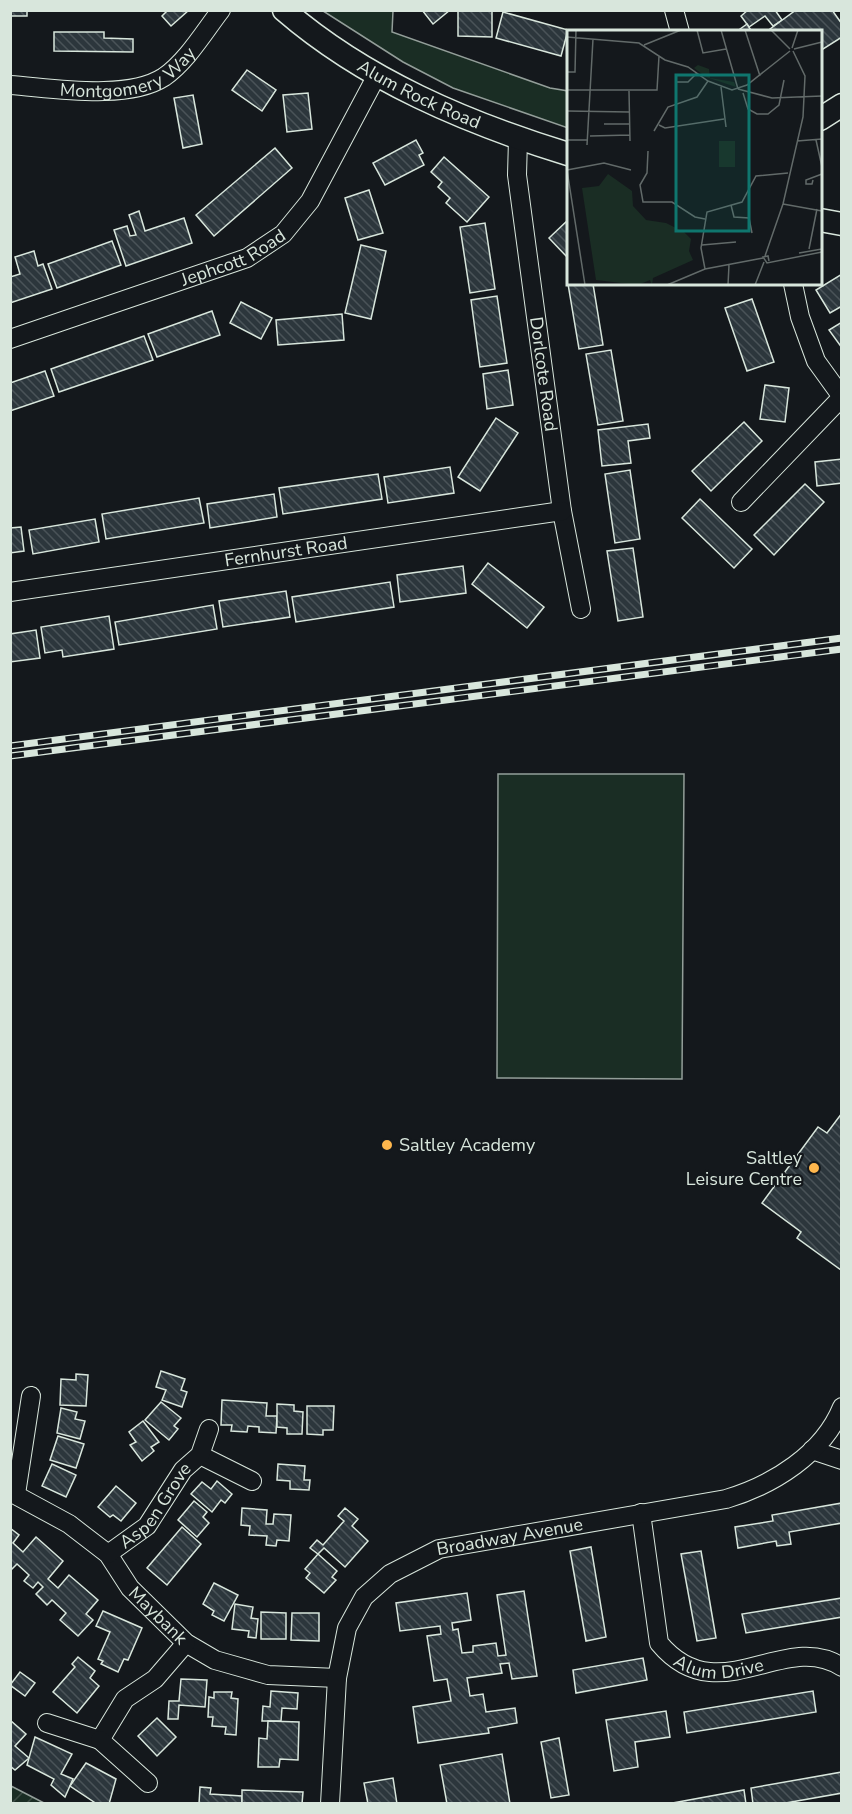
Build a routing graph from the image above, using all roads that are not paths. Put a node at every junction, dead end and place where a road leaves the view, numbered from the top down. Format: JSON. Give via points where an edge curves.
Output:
{"nodes":[{"id":1,"x":220,"y":10,"type":"edge"},
{"id":2,"x":284,"y":10,"type":"edge"},
{"id":3,"x":674,"y":10,"type":"edge"},
{"id":4,"x":679,"y":30,"type":"edge"},
{"id":5,"x":376,"y":77,"type":"junction"},
{"id":6,"x":10,"y":85,"type":"edge"},
{"id":7,"x":842,"y":105,"type":"edge"},
{"id":8,"x":822,"y":118,"type":"edge"},
{"id":9,"x":518,"y":139,"type":"junction"},
{"id":10,"x":567,"y":154,"type":"edge"},
{"id":11,"x":822,"y":220,"type":"edge"},
{"id":12,"x":842,"y":224,"type":"edge"},
{"id":13,"x":794,"y":285,"type":"edge"},
{"id":14,"x":10,"y":339,"type":"edge"},
{"id":15,"x":842,"y":397,"type":"edge"},
{"id":16,"x":741,"y":502,"type":"dead end"},
{"id":17,"x":562,"y":511,"type":"junction"},
{"id":18,"x":10,"y":592,"type":"edge"},
{"id":19,"x":581,"y":609,"type":"dead end"},
{"id":20,"x":31,"y":1396,"type":"dead end"},
{"id":21,"x":842,"y":1407,"type":"edge"},
{"id":22,"x":209,"y":1429,"type":"dead end"},
{"id":23,"x":812,"y":1450,"type":"junction"},
{"id":24,"x":200,"y":1455,"type":"junction"},
{"id":25,"x":842,"y":1460,"type":"edge"},
{"id":26,"x":252,"y":1481,"type":"dead end"},
{"id":27,"x":13,"y":1493,"type":"edge"},
{"id":28,"x":641,"y":1513,"type":"junction"},
{"id":29,"x":108,"y":1554,"type":"junction"},
{"id":30,"x":186,"y":1643,"type":"junction"},
{"id":31,"x":842,"y":1667,"type":"edge"},
{"id":32,"x":338,"y":1678,"type":"junction"},
{"id":33,"x":47,"y":1723,"type":"dead end"},
{"id":34,"x":100,"y":1740,"type":"junction"},
{"id":35,"x":148,"y":1783,"type":"dead end"},
{"id":36,"x":330,"y":1803,"type":"edge"}],
"edges":[{"from":1,"to":6,"type":"street","name":"Montgomery Way","via":[[181,62],[163,77],[136,89]]},
{"from":2,"to":5,"type":"street","name":"Alum Rock Road"},
{"from":3,"to":4,"type":"street"},
{"from":5,"to":9,"type":"street","name":"Alum Rock Road"},
{"from":5,"to":14,"type":"street","name":"Jephcott Road","via":[[310,201],[283,234],[247,258]]},
{"from":7,"to":8,"type":"street"},
{"from":9,"to":10,"type":"street","name":"Alum Rock Road"},
{"from":9,"to":17,"type":"street","name":"Dorlcote Road","via":[[517,175]]},
{"from":11,"to":12,"type":"street"},
{"from":13,"to":15,"type":"street","via":[[800,317],[816,361]]},
{"from":15,"to":16,"type":"street"},
{"from":17,"to":18,"type":"street","name":"Fernhurst Road"},
{"from":17,"to":19,"type":"street","name":"Dorlcote Road"},
{"from":20,"to":27,"type":"street"},
{"from":21,"to":23,"type":"street","name":"Broadway Avenue","via":[[826,1437]]},
{"from":22,"to":24,"type":"street","name":"Aspen Grove"},
{"from":23,"to":25,"type":"street"},
{"from":23,"to":28,"type":"street","name":"Broadway Avenue","via":[[772,1482],[750,1492]]},
{"from":24,"to":26,"type":"street","name":"Aspen Grove"},
{"from":24,"to":29,"type":"street","name":"Aspen Grove","via":[[183,1470],[147,1526]]},
{"from":27,"to":29,"type":"street","name":"Maybank","via":[[69,1524]]},
{"from":28,"to":31,"type":"street","name":"Alum Drive","via":[[658,1634],[671,1657],[691,1669],[723,1673],[800,1657],[827,1658]]},
{"from":28,"to":32,"type":"street","name":"Broadway Avenue","via":[[439,1549],[390,1574],[364,1597],[347,1628]]},
{"from":29,"to":30,"type":"street","name":"Maybank","via":[[130,1588]]},
{"from":30,"to":32,"type":"street","name":"Maybank","via":[[215,1660],[268,1675]]},
{"from":30,"to":34,"type":"street","via":[[155,1679],[126,1699]]},
{"from":32,"to":36,"type":"street","name":"Broadway Avenue"},
{"from":33,"to":34,"type":"street"},
{"from":34,"to":35,"type":"street"}]}
